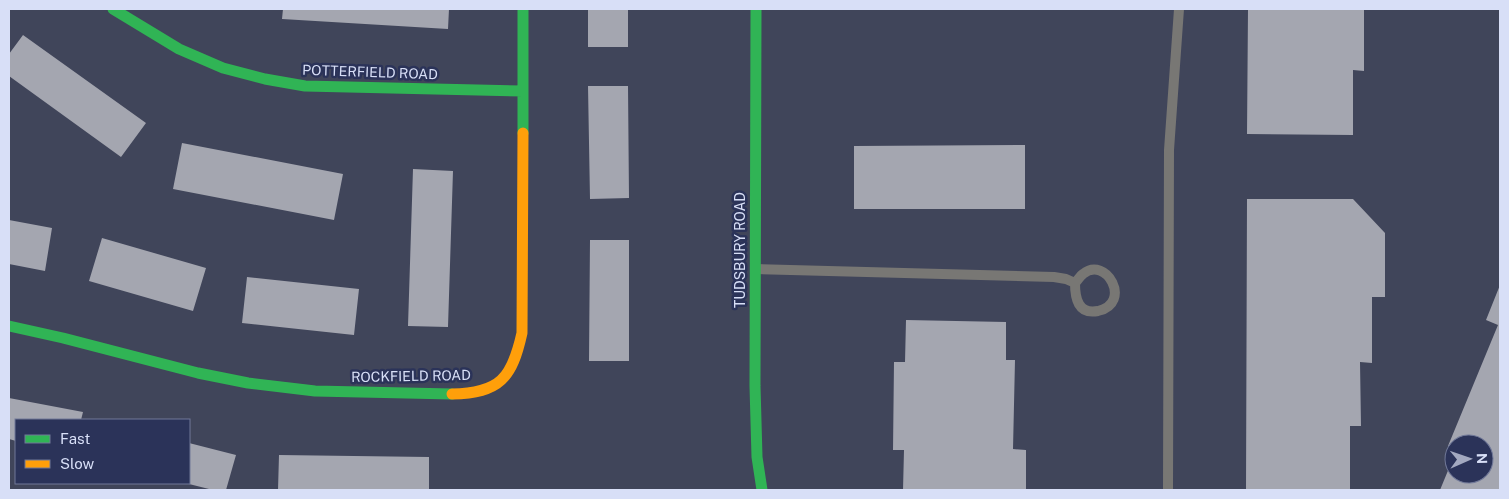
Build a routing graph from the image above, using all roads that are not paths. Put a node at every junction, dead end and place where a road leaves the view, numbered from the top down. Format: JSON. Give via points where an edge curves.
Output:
{"nodes":[{"id":1,"x":113,"y":9,"type":"edge"},
{"id":2,"x":523,"y":9,"type":"edge"},
{"id":3,"x":756,"y":9,"type":"edge"},
{"id":4,"x":1179,"y":9,"type":"edge"},
{"id":5,"x":523,"y":91,"type":"junction"},
{"id":6,"x":755,"y":269,"type":"junction"},
{"id":7,"x":1076,"y":283,"type":"junction"},
{"id":8,"x":9,"y":326,"type":"edge"},
{"id":9,"x":762,"y":490,"type":"edge"},
{"id":10,"x":1168,"y":490,"type":"edge"}],
"edges":[{"from":1,"to":5,"type":"street","name":"POTTERFIELD ROAD","via":[[179,49],[222,68],[265,78],[306,86]]},
{"from":2,"to":5,"type":"street","name":"ROCKFIELD ROAD"},
{"from":3,"to":6,"type":"street","name":"TUDSBURY ROAD"},
{"from":4,"to":10,"type":"lane","via":[[1169,150]]},
{"from":5,"to":8,"type":"street","name":"ROCKFIELD ROAD","via":[[522,334],[513,366],[504,378],[488,389],[465,393],[332,392],[281,388],[226,379]]},
{"from":6,"to":7,"type":"lane","via":[[1054,276]]},
{"from":6,"to":9,"type":"street","name":"TUDSBURY ROAD","via":[[754,386]]},
{"from":7,"to":7,"type":"lane","via":[[1075,295],[1085,309],[1094,311],[1112,303],[1114,282],[1107,274],[1091,270],[1083,273]]}]}
